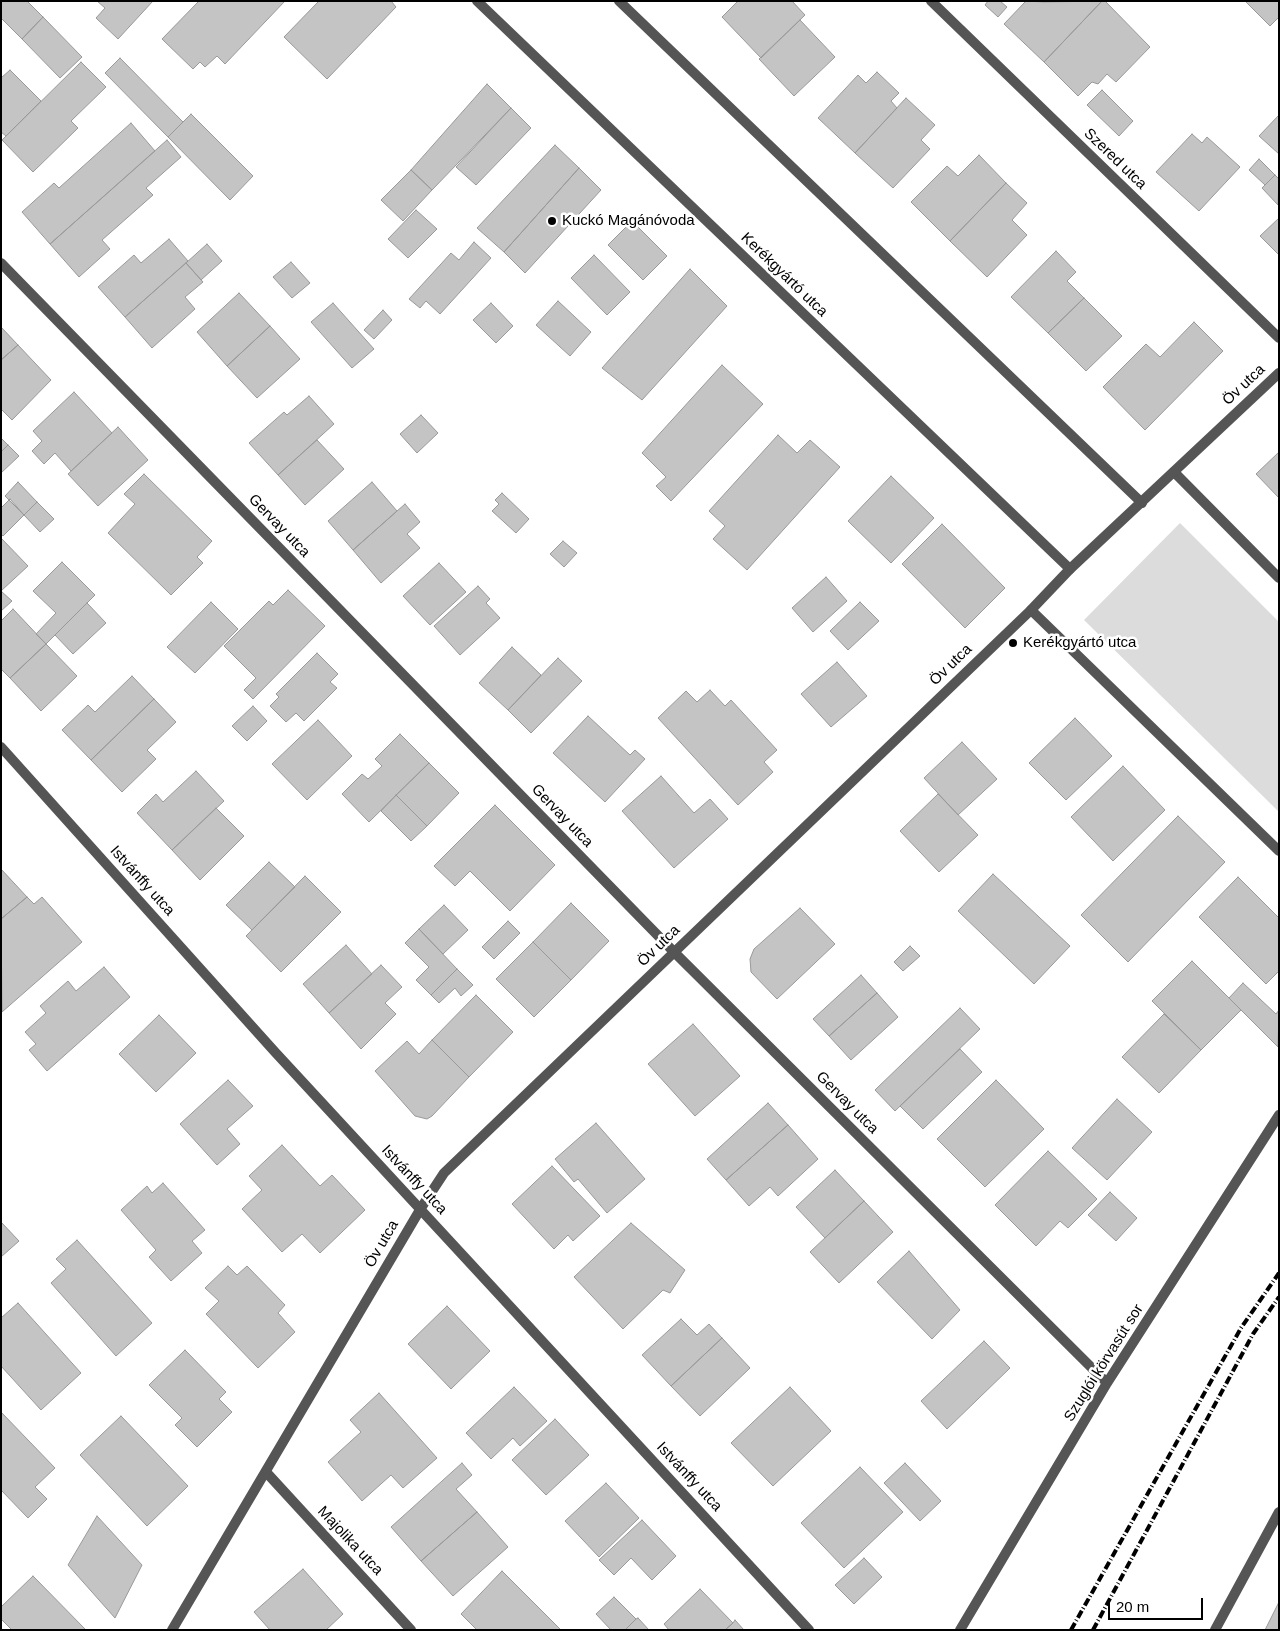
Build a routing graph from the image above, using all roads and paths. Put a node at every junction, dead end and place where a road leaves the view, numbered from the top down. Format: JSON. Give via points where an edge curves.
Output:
{"nodes":[{"id":1,"x":477,"y":1,"type":"edge"},
{"id":2,"x":619,"y":1,"type":"edge"},
{"id":3,"x":931,"y":1,"type":"edge"},
{"id":4,"x":1,"y":263,"type":"edge"},
{"id":5,"x":1279,"y":338,"type":"edge"},
{"id":6,"x":1279,"y":373,"type":"edge"},
{"id":7,"x":1174,"y":472,"type":"junction"},
{"id":8,"x":1142,"y":503,"type":"junction"},
{"id":9,"x":1070,"y":569,"type":"junction"},
{"id":10,"x":1279,"y":578,"type":"edge"},
{"id":11,"x":1031,"y":610,"type":"junction"},
{"id":12,"x":1,"y":747,"type":"edge"},
{"id":13,"x":1279,"y":851,"type":"edge"},
{"id":14,"x":674,"y":952,"type":"junction"},
{"id":15,"x":1279,"y":1115,"type":"edge"},
{"id":16,"x":421,"y":1208,"type":"junction"},
{"id":17,"x":1108,"y":1383,"type":"junction"},
{"id":18,"x":266,"y":1472,"type":"junction"},
{"id":19,"x":1279,"y":1512,"type":"edge"},
{"id":20,"x":172,"y":1630,"type":"edge"},
{"id":21,"x":411,"y":1630,"type":"edge"},
{"id":22,"x":809,"y":1630,"type":"edge"},
{"id":23,"x":960,"y":1630,"type":"edge"},
{"id":24,"x":1215,"y":1630,"type":"edge"}],
"edges":[{"from":1,"to":9,"type":"street","name":"Kerékgyártó utca"},
{"from":2,"to":8,"type":"street"},
{"from":3,"to":5,"type":"street","name":"Szered utca"},
{"from":4,"to":14,"type":"street","name":"Gervay utca"},
{"from":6,"to":7,"type":"street","name":"Öv utca"},
{"from":7,"to":8,"type":"street","name":"Öv utca"},
{"from":7,"to":10,"type":"street"},
{"from":8,"to":9,"type":"street","name":"Öv utca"},
{"from":9,"to":11,"type":"street","name":"Öv utca"},
{"from":11,"to":13,"type":"street"},
{"from":11,"to":14,"type":"street","name":"Öv utca"},
{"from":12,"to":16,"type":"street","name":"Istvánffy utca","via":[[269,1045]]},
{"from":14,"to":16,"type":"street","name":"Öv utca","via":[[444,1174]]},
{"from":14,"to":17,"type":"street","name":"Gervay utca"},
{"from":15,"to":17,"type":"street","name":"Szuglói körvasút sor"},
{"from":16,"to":18,"type":"street","name":"Öv utca"},
{"from":16,"to":22,"type":"street","name":"Istvánffy utca"},
{"from":17,"to":23,"type":"street","name":"Szuglói körvasút sor"},
{"from":18,"to":20,"type":"street","name":"Öv utca"},
{"from":18,"to":21,"type":"street","name":"Majolika utca"},
{"from":19,"to":24,"type":"street"}]}
